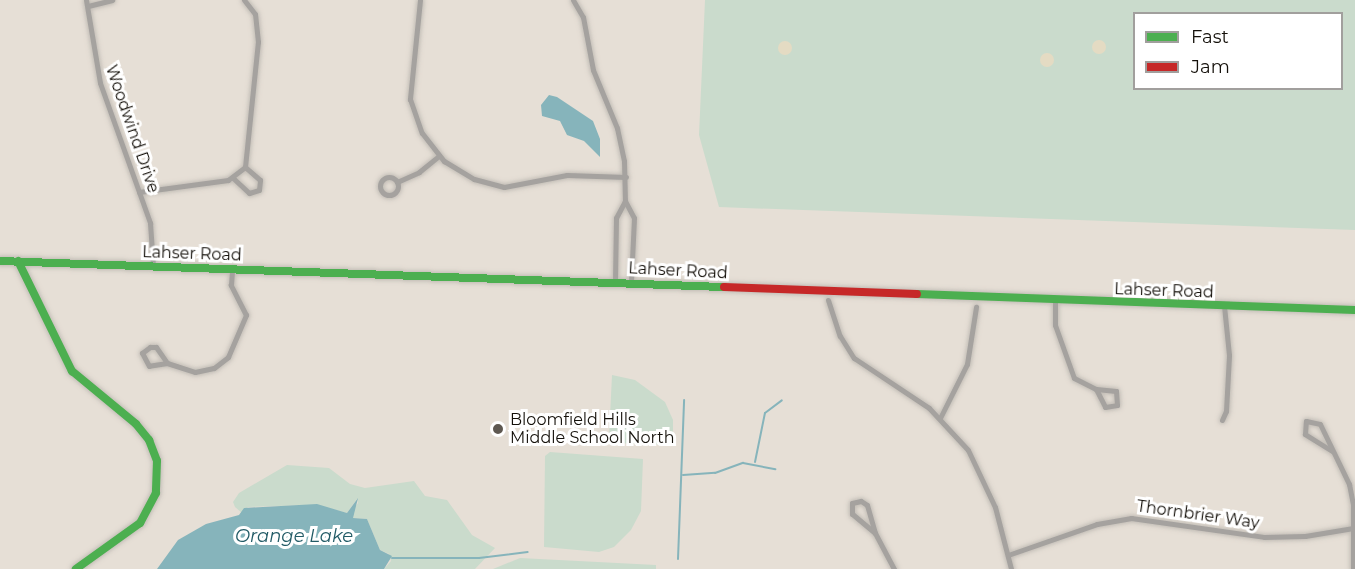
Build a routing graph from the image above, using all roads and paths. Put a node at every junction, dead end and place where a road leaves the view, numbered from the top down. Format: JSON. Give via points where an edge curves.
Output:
{"nodes":[{"id":1,"x":112,"y":0,"type":"edge"},
{"id":2,"x":244,"y":0,"type":"edge"},
{"id":3,"x":420,"y":0,"type":"edge"},
{"id":4,"x":573,"y":0,"type":"edge"},
{"id":5,"x":87,"y":3,"type":"edge"},
{"id":6,"x":439,"y":156,"type":"junction"},
{"id":7,"x":245,"y":166,"type":"junction"},
{"id":8,"x":626,"y":177,"type":"junction"},
{"id":9,"x":233,"y":178,"type":"junction"},
{"id":10,"x":397,"y":182,"type":"dead end"},
{"id":11,"x":139,"y":192,"type":"junction"},
{"id":12,"x":626,"y":201,"type":"junction"},
{"id":13,"x":0,"y":261,"type":"edge"},
{"id":14,"x":18,"y":261,"type":"junction"},
{"id":15,"x":153,"y":266,"type":"junction"},
{"id":16,"x":232,"y":269,"type":"junction"},
{"id":17,"x":615,"y":281,"type":"junction"},
{"id":18,"x":631,"y":282,"type":"junction"},
{"id":19,"x":828,"y":300,"type":"dead end"},
{"id":20,"x":1055,"y":300,"type":"junction"},
{"id":21,"x":1224,"y":306,"type":"junction"},
{"id":22,"x":976,"y":307,"type":"dead end"},
{"id":23,"x":1355,"y":310,"type":"edge"},
{"id":24,"x":167,"y":363,"type":"junction"},
{"id":25,"x":1096,"y":389,"type":"junction"},
{"id":26,"x":940,"y":418,"type":"junction"},
{"id":27,"x":1222,"y":420,"type":"dead end"},
{"id":28,"x":1332,"y":451,"type":"junction"},
{"id":29,"x":1354,"y":504,"type":"edge"},
{"id":30,"x":1353,"y":528,"type":"junction"},
{"id":31,"x":875,"y":533,"type":"junction"},
{"id":32,"x":1008,"y":555,"type":"junction"},
{"id":33,"x":76,"y":569,"type":"edge"},
{"id":34,"x":894,"y":569,"type":"edge"},
{"id":35,"x":1011,"y":569,"type":"edge"},
{"id":36,"x":1353,"y":569,"type":"edge"}],
"edges":[{"from":1,"to":5,"type":"street"},
{"from":2,"to":7,"type":"street","via":[[255,14],[258,42]]},
{"from":3,"to":6,"type":"street","via":[[410,99],[422,133]]},
{"from":4,"to":8,"type":"street","via":[[583,17],[596,81],[619,134]]},
{"from":5,"to":11,"type":"street","name":"Woodwind Drive","via":[[100,83]]},
{"from":6,"to":8,"type":"street","via":[[465,175],[500,186],[521,186],[567,175]]},
{"from":6,"to":10,"type":"street","via":[[419,172]]},
{"from":7,"to":9,"type":"street"},
{"from":7,"to":9,"type":"street","via":[[260,180],[259,190],[249,193]]},
{"from":8,"to":12,"type":"street"},
{"from":9,"to":11,"type":"street"},
{"from":11,"to":15,"type":"street","name":"Woodwind Drive","via":[[151,227]]},
{"from":12,"to":17,"type":"street","via":[[616,218]]},
{"from":12,"to":18,"type":"street","via":[[634,218]]},
{"from":13,"to":14,"type":"street","name":"Lahser Road"},
{"from":14,"to":15,"type":"street","name":"Lahser Road"},
{"from":14,"to":33,"type":"street","via":[[72,371],[136,424],[149,440],[157,461],[156,493],[140,523]]},
{"from":15,"to":16,"type":"street","name":"Lahser Road"},
{"from":16,"to":17,"type":"street","name":"Lahser Road"},
{"from":16,"to":24,"type":"street","via":[[231,285],[246,315],[228,357],[218,366],[200,372]]},
{"from":17,"to":18,"type":"street","name":"Lahser Road"},
{"from":18,"to":20,"type":"street","name":"Lahser Road"},
{"from":19,"to":26,"type":"street","via":[[840,336],[854,358]]},
{"from":20,"to":21,"type":"street","name":"Lahser Road"},
{"from":20,"to":25,"type":"street","via":[[1055,325],[1071,373],[1079,382]]},
{"from":21,"to":23,"type":"street","name":"Lahser Road"},
{"from":21,"to":27,"type":"street","via":[[1229,355]]},
{"from":22,"to":26,"type":"street","via":[[967,364]]},
{"from":24,"to":24,"type":"street","via":[[156,347],[142,353],[149,366]]},
{"from":25,"to":25,"type":"street","via":[[1105,407],[1117,405],[1116,391]]},
{"from":26,"to":32,"type":"street","via":[[977,465]]},
{"from":28,"to":28,"type":"street","via":[[1320,424],[1306,421],[1305,434]]},
{"from":28,"to":29,"type":"street","via":[[1346,476]]},
{"from":29,"to":30,"type":"street"},
{"from":30,"to":32,"type":"street","name":"Thornbrier Way","via":[[1305,536],[1264,537],[1131,518],[1097,524]]},
{"from":30,"to":36,"type":"street"},
{"from":31,"to":31,"type":"street","via":[[852,514],[852,503],[861,501],[867,505]]},
{"from":31,"to":34,"type":"street"},
{"from":32,"to":35,"type":"street"}]}
